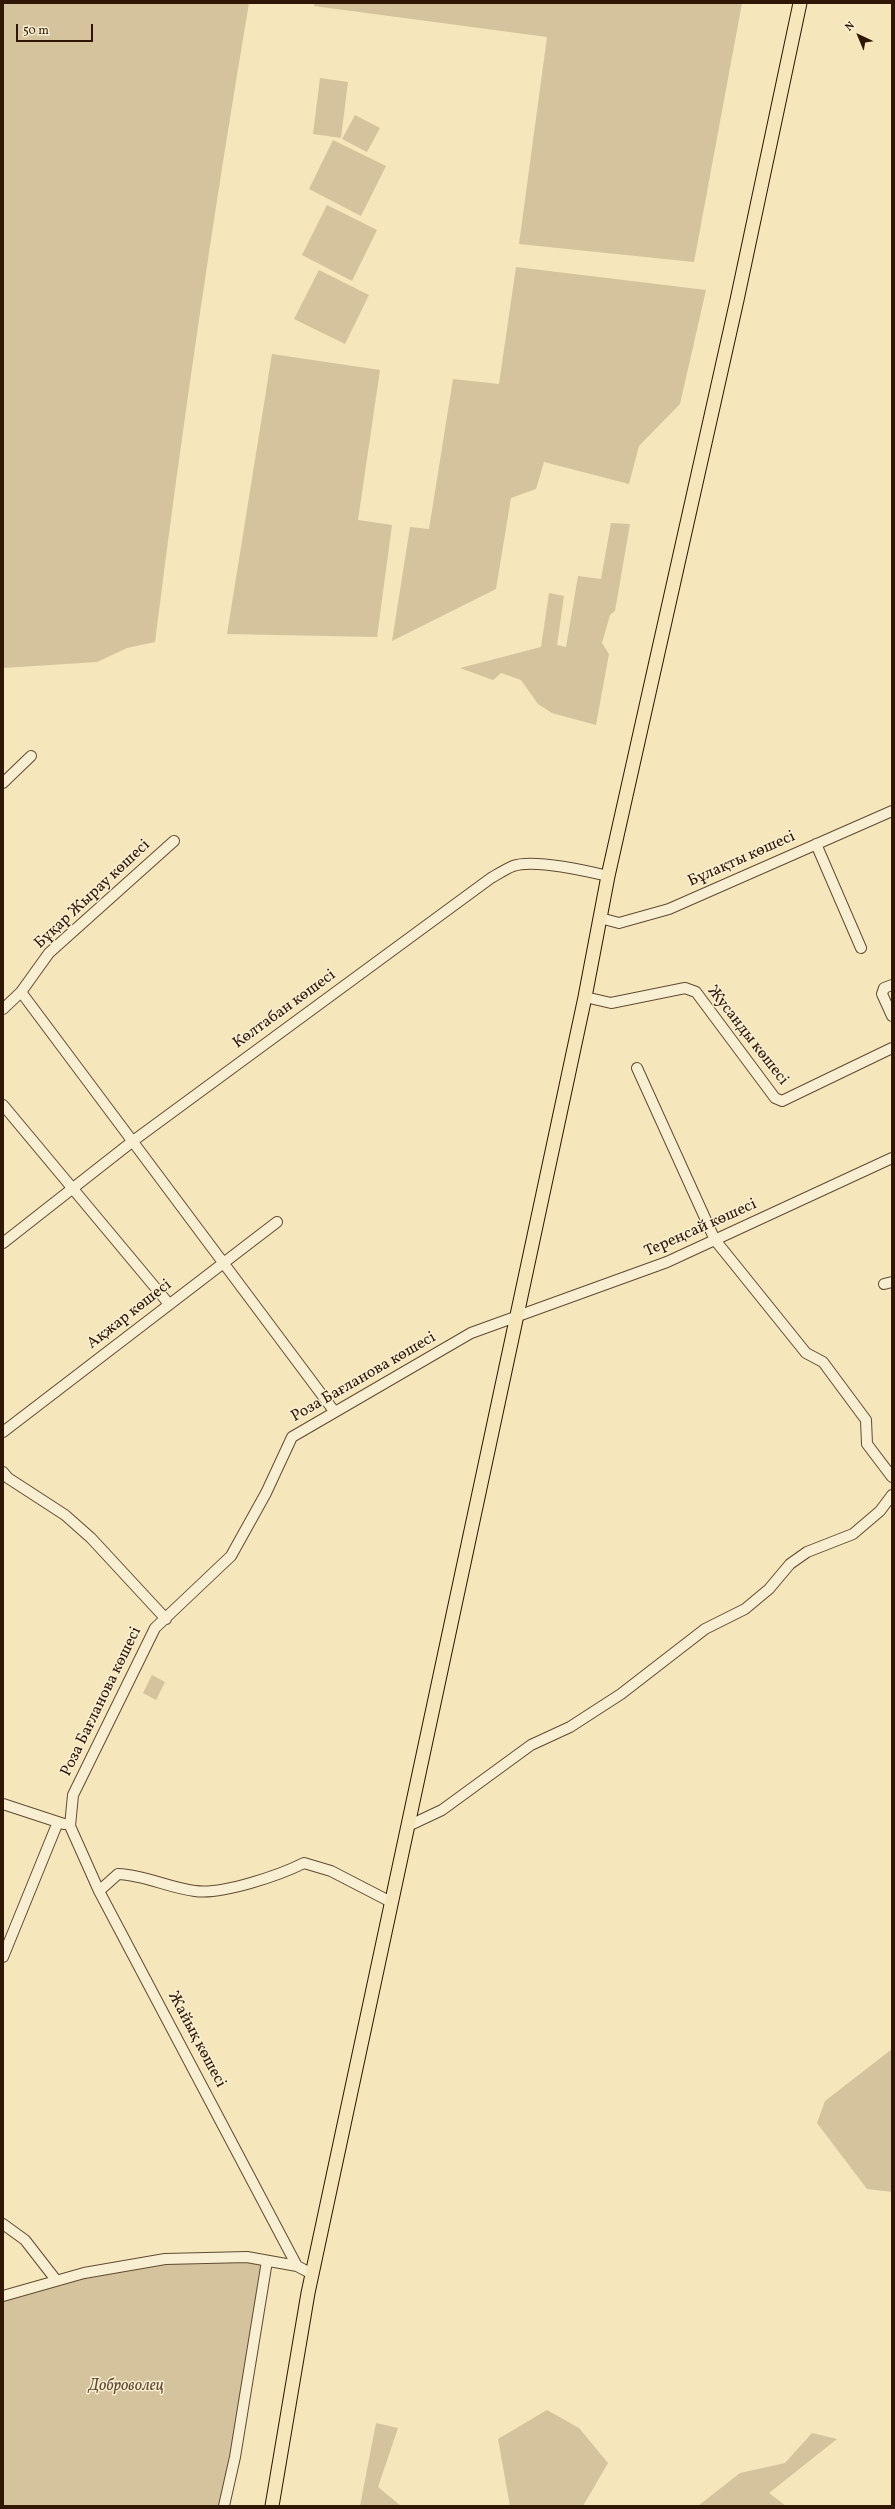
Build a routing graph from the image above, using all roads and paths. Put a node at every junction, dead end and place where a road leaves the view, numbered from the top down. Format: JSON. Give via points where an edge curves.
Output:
{"nodes":[{"id":1,"x":800,"y":3,"type":"edge"},
{"id":2,"x":31,"y":756,"type":"dead end"},
{"id":3,"x":3,"y":782,"type":"edge"},
{"id":4,"x":892,"y":811,"type":"edge"},
{"id":5,"x":174,"y":841,"type":"dead end"},
{"id":6,"x":816,"y":844,"type":"junction"},
{"id":7,"x":608,"y":876,"type":"junction"},
{"id":8,"x":600,"y":918,"type":"junction"},
{"id":9,"x":861,"y":948,"type":"dead end"},
{"id":10,"x":888,"y":987,"type":"edge"},
{"id":11,"x":21,"y":992,"type":"junction"},
{"id":12,"x":585,"y":997,"type":"junction"},
{"id":13,"x":3,"y":1009,"type":"edge"},
{"id":14,"x":892,"y":1016,"type":"edge"},
{"id":15,"x":892,"y":1048,"type":"edge"},
{"id":16,"x":637,"y":1068,"type":"dead end"},
{"id":17,"x":3,"y":1105,"type":"edge"},
{"id":18,"x":132,"y":1141,"type":"junction"},
{"id":19,"x":892,"y":1158,"type":"edge"},
{"id":20,"x":72,"y":1189,"type":"junction"},
{"id":21,"x":277,"y":1222,"type":"dead end"},
{"id":22,"x":715,"y":1240,"type":"junction"},
{"id":23,"x":3,"y":1243,"type":"edge"},
{"id":24,"x":223,"y":1262,"type":"junction"},
{"id":25,"x":169,"y":1304,"type":"junction"},
{"id":26,"x":517,"y":1316,"type":"junction"},
{"id":27,"x":334,"y":1411,"type":"junction"},
{"id":28,"x":3,"y":1432,"type":"edge"},
{"id":29,"x":3,"y":1472,"type":"edge"},
{"id":30,"x":892,"y":1477,"type":"edge"},
{"id":31,"x":892,"y":1495,"type":"edge"},
{"id":32,"x":166,"y":1619,"type":"junction"},
{"id":33,"x":3,"y":1804,"type":"edge"},
{"id":34,"x":58,"y":1822,"type":"junction"},
{"id":35,"x":70,"y":1826,"type":"junction"},
{"id":36,"x":408,"y":1826,"type":"junction"},
{"id":37,"x":100,"y":1891,"type":"junction"},
{"id":38,"x":391,"y":1902,"type":"junction"},
{"id":39,"x":3,"y":1957,"type":"edge"},
{"id":40,"x":3,"y":2224,"type":"edge"},
{"id":41,"x":267,"y":2261,"type":"junction"},
{"id":42,"x":297,"y":2266,"type":"junction"},
{"id":43,"x":312,"y":2274,"type":"junction"},
{"id":44,"x":56,"y":2280,"type":"junction"},
{"id":45,"x":3,"y":2296,"type":"edge"},
{"id":46,"x":224,"y":2506,"type":"edge"},
{"id":47,"x":272,"y":2506,"type":"edge"}],
"edges":[{"from":1,"to":7,"type":"main road"},
{"from":2,"to":3,"type":"street"},
{"from":4,"to":6,"type":"street","name":"Бұлақты көшесі"},
{"from":5,"to":11,"type":"street","name":"Бұқар Жырау көшесі","via":[[49,953]]},
{"from":6,"to":8,"type":"street","name":"Бұлақты көшесі","via":[[669,908],[619,923]]},
{"from":6,"to":9,"type":"street"},
{"from":7,"to":8,"type":"main road"},
{"from":7,"to":18,"type":"street","name":"Көлтабан көшесі","via":[[528,864],[514,866],[491,878]]},
{"from":8,"to":12,"type":"main road"},
{"from":10,"to":14,"type":"street","via":[[882,994]]},
{"from":11,"to":13,"type":"street","name":"Бұқар Жырау көшесі"},
{"from":11,"to":18,"type":"street"},
{"from":12,"to":15,"type":"street","name":"Жусанды көшесі","via":[[611,1003],[685,988],[696,992],[777,1100],[782,1100]]},
{"from":12,"to":26,"type":"main road"},
{"from":16,"to":22,"type":"street"},
{"from":17,"to":20,"type":"street"},
{"from":18,"to":20,"type":"street","name":"Көлтабан көшесі"},
{"from":18,"to":24,"type":"street"},
{"from":19,"to":22,"type":"street","name":"Тереңсай көшесі"},
{"from":20,"to":23,"type":"street","name":"Көлтабан көшесі"},
{"from":20,"to":25,"type":"street"},
{"from":21,"to":24,"type":"street","name":"Ақжар көшесі"},
{"from":22,"to":26,"type":"street","name":"Тереңсай көшесі","via":[[667,1262]]},
{"from":22,"to":30,"type":"street","via":[[806,1353],[823,1362],[866,1420],[866,1444]]},
{"from":24,"to":25,"type":"street","name":"Ақжар көшесі"},
{"from":24,"to":27,"type":"street"},
{"from":25,"to":28,"type":"street","name":"Ақжар көшесі"},
{"from":26,"to":27,"type":"street","name":"Роза Бағланова көшесі","via":[[471,1334]]},
{"from":26,"to":36,"type":"main road"},
{"from":27,"to":32,"type":"street","name":"Роза Бағланова көшесі","via":[[292,1436],[266,1492],[231,1556]]},
{"from":29,"to":32,"type":"street","via":[[8,1478],[65,1515],[92,1538]]},
{"from":31,"to":36,"type":"street","via":[[880,1511],[853,1534],[807,1552],[790,1564],[769,1589],[744,1609],[705,1629],[621,1694],[570,1727],[531,1745],[442,1810]]},
{"from":32,"to":35,"type":"street","name":"Роза Бағланова көшесі","via":[[155,1628],[73,1795]]},
{"from":33,"to":34,"type":"street"},
{"from":34,"to":35,"type":"street"},
{"from":34,"to":39,"type":"street"},
{"from":35,"to":37,"type":"street","name":"Жайық көшесі"},
{"from":36,"to":38,"type":"main road"},
{"from":37,"to":38,"type":"street","via":[[118,1874],[135,1875],[196,1892],[236,1886],[282,1874],[304,1863],[331,1871]]},
{"from":37,"to":42,"type":"street","name":"Жайық көшесі"},
{"from":38,"to":43,"type":"main road"},
{"from":40,"to":44,"type":"street","via":[[25,2240]]},
{"from":41,"to":42,"type":"street"},
{"from":41,"to":44,"type":"street","via":[[247,2257],[166,2259]]},
{"from":41,"to":46,"type":"street","via":[[235,2457]]},
{"from":42,"to":43,"type":"street"},
{"from":43,"to":47,"type":"main road"},
{"from":44,"to":45,"type":"street"}]}
